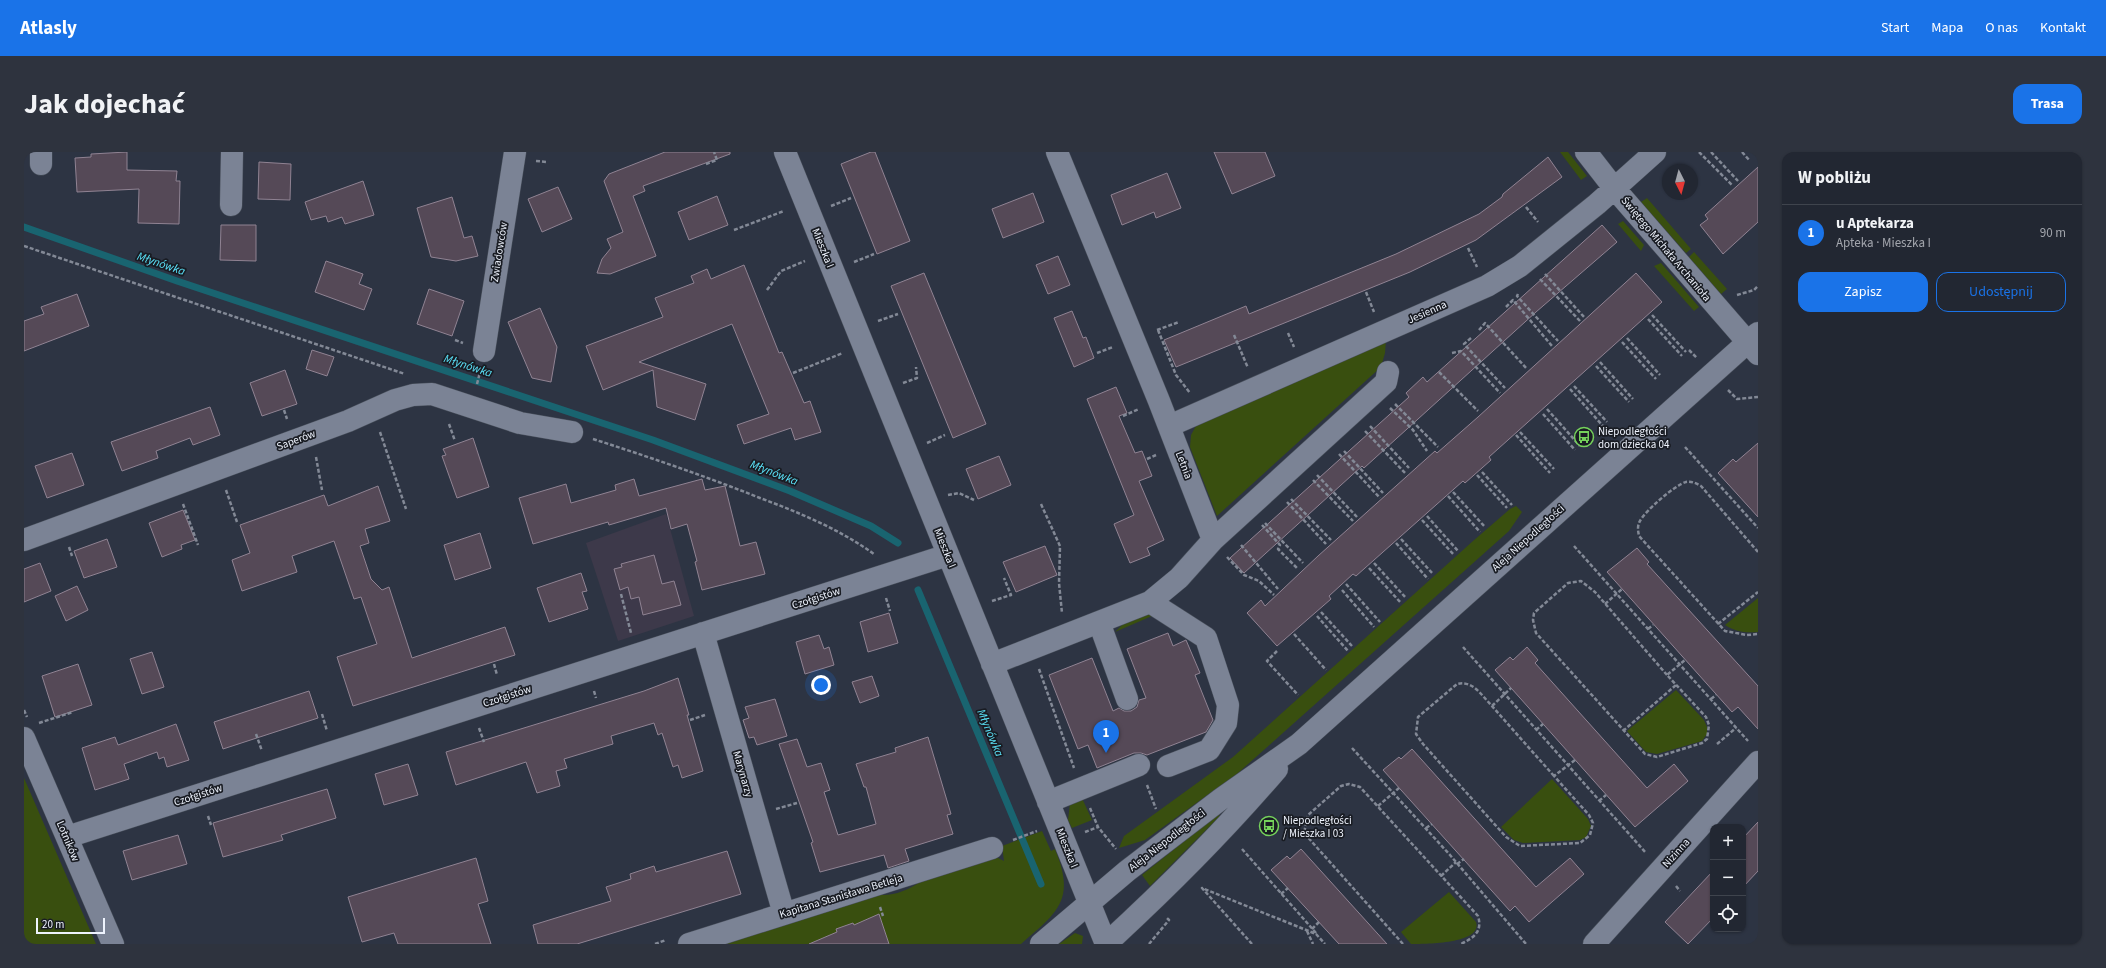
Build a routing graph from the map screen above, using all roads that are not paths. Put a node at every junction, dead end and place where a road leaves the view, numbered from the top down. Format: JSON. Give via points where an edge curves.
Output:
{"nodes":[{"id":1,"x":232,"y":152,"type":"edge"},
{"id":2,"x":515,"y":152,"type":"edge"},
{"id":3,"x":785,"y":152,"type":"edge"},
{"id":4,"x":1057,"y":152,"type":"edge"},
{"id":5,"x":1586,"y":152,"type":"edge"},
{"id":6,"x":1655,"y":152,"type":"edge"},
{"id":7,"x":1614,"y":188,"type":"junction"},
{"id":8,"x":231,"y":205,"type":"dead end"},
{"id":9,"x":1755,"y":343,"type":"edge"},
{"id":10,"x":482,"y":359,"type":"road end"},
{"id":11,"x":1381,"y":384,"type":"road end"},
{"id":12,"x":1169,"y":426,"type":"junction"},
{"id":13,"x":572,"y":432,"type":"road end"},
{"id":14,"x":1217,"y":537,"type":"junction"},
{"id":15,"x":24,"y":540,"type":"edge"},
{"id":16,"x":940,"y":558,"type":"junction"},
{"id":17,"x":1150,"y":602,"type":"junction"},
{"id":18,"x":1099,"y":622,"type":"junction"},
{"id":19,"x":704,"y":633,"type":"junction"},
{"id":20,"x":992,"y":664,"type":"junction"},
{"id":21,"x":1126,"y":699,"type":"dead end"},
{"id":22,"x":30,"y":731,"type":"edge"},
{"id":23,"x":1299,"y":744,"type":"junction"},
{"id":24,"x":1754,"y":752,"type":"edge"},
{"id":25,"x":1139,"y":765,"type":"dead end"},
{"id":26,"x":1168,"y":766,"type":"dead end"},
{"id":27,"x":1048,"y":802,"type":"junction"},
{"id":28,"x":66,"y":837,"type":"junction"},
{"id":29,"x":1000,"y":845,"type":"road end"},
{"id":30,"x":1089,"y":904,"type":"junction"},
{"id":31,"x":784,"y":914,"type":"junction"},
{"id":32,"x":113,"y":944,"type":"edge"},
{"id":33,"x":689,"y":944,"type":"edge"},
{"id":34,"x":1041,"y":944,"type":"edge"},
{"id":35,"x":1106,"y":944,"type":"edge"},
{"id":36,"x":1594,"y":944,"type":"edge"}],
"edges":[{"from":1,"to":8,"type":"street"},
{"from":2,"to":10,"type":"street","name":"Zwiadowców"},
{"from":3,"to":16,"type":"street","name":"Mieszka I","via":[[863,344]]},
{"from":4,"to":12,"type":"street","name":"Letnia"},
{"from":5,"to":7,"type":"street","name":"Świętego Michała Archanioła"},
{"from":6,"to":7,"type":"street","name":"Jesienna"},
{"from":7,"to":9,"type":"street","name":"Świętego Michała Archanioła"},
{"from":7,"to":12,"type":"street","name":"Jesienna","via":[[1520,266],[1486,286]]},
{"from":9,"to":23,"type":"street","name":"Aleja Niepodległości"},
{"from":11,"to":14,"type":"street"},
{"from":12,"to":14,"type":"street","name":"Letnia"},
{"from":13,"to":15,"type":"street","name":"Saperów","via":[[520,423],[432,394],[407,397]]},
{"from":14,"to":17,"type":"street","via":[[1179,578]]},
{"from":16,"to":19,"type":"street","name":"Czołgistów","via":[[883,566]]},
{"from":16,"to":20,"type":"street","name":"Mieszka I"},
{"from":17,"to":18,"type":"street"},
{"from":17,"to":26,"type":"street","via":[[1206,638],[1228,705],[1226,723],[1209,750]]},
{"from":18,"to":20,"type":"street"},
{"from":18,"to":21,"type":"street"},
{"from":19,"to":28,"type":"street","name":"Czołgistów"},
{"from":19,"to":31,"type":"street","name":"Marynarzy"},
{"from":20,"to":27,"type":"street","name":"Mieszka I"},
{"from":22,"to":28,"type":"street","name":"Lotników"},
{"from":23,"to":30,"type":"street","name":"Aleja Niepodległości","via":[[1221,799],[1127,871]]},
{"from":23,"to":35,"type":"street","name":"Aleja Niepodległości","via":[[1238,815]]},
{"from":24,"to":36,"type":"street","name":"Nizinna","via":[[1661,870]]},
{"from":25,"to":27,"type":"street"},
{"from":27,"to":30,"type":"street","name":"Mieszka I"},
{"from":28,"to":32,"type":"street","name":"Lotników"},
{"from":29,"to":31,"type":"street","name":"Kapitana Stanisława Betleja"},
{"from":30,"to":34,"type":"street","name":"Aleja Niepodległości"},
{"from":30,"to":35,"type":"street","name":"Mieszka I"},
{"from":31,"to":33,"type":"street","name":"Kapitana Stanisława Betleja"}]}
